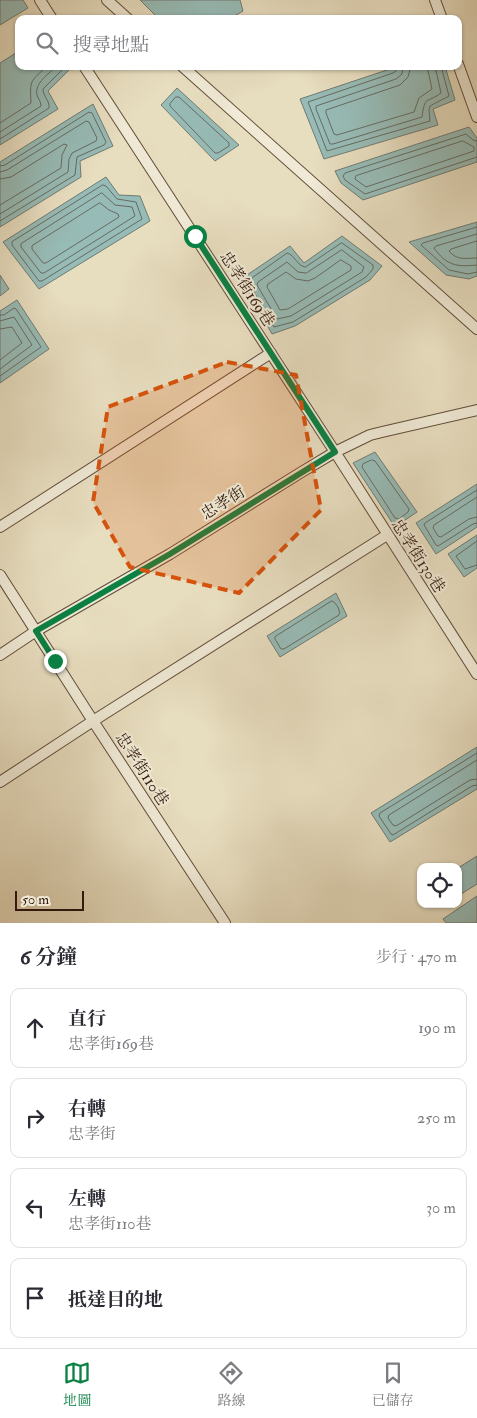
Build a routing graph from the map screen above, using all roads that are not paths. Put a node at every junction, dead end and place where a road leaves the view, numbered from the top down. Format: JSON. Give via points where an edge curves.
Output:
{"nodes":[{"id":1,"x":40,"y":0,"type":"edge"},
{"id":2,"x":107,"y":0,"type":"edge"},
{"id":3,"x":435,"y":0,"type":"edge"},
{"id":4,"x":49,"y":15,"type":"edge"},
{"id":5,"x":124,"y":15,"type":"edge"},
{"id":6,"x":441,"y":15,"type":"edge"},
{"id":7,"x":87,"y":70,"type":"edge"},
{"id":8,"x":186,"y":70,"type":"edge"},
{"id":9,"x":460,"y":70,"type":"edge"},
{"id":10,"x":477,"y":117,"type":"edge"},
{"id":11,"x":477,"y":330,"type":"edge"},
{"id":12,"x":271,"y":353,"type":"junction"},
{"id":13,"x":477,"y":410,"type":"edge"},
{"id":14,"x":335,"y":452,"type":"junction"},
{"id":15,"x":0,"y":527,"type":"edge"},
{"id":16,"x":387,"y":535,"type":"junction"},
{"id":17,"x":0,"y":576,"type":"edge"},
{"id":18,"x":36,"y":631,"type":"junction"},
{"id":19,"x":0,"y":655,"type":"edge"},
{"id":20,"x":477,"y":674,"type":"edge"},
{"id":21,"x":93,"y":721,"type":"junction"},
{"id":22,"x":0,"y":782,"type":"edge"},
{"id":23,"x":225,"y":923,"type":"edge"}],
"edges":[{"from":1,"to":4,"type":"street"},
{"from":2,"to":5,"type":"street"},
{"from":3,"to":6,"type":"street"},
{"from":7,"to":12,"type":"street","name":"忠孝街169巷"},
{"from":8,"to":11,"type":"street"},
{"from":9,"to":10,"type":"street"},
{"from":12,"to":14,"type":"street","name":"忠孝街169巷"},
{"from":12,"to":15,"type":"street"},
{"from":13,"to":14,"type":"street","name":"忠孝街","via":[[370,435]]},
{"from":14,"to":16,"type":"street","name":"忠孝街130巷"},
{"from":14,"to":18,"type":"street","name":"忠孝街","via":[[170,554]]},
{"from":16,"to":20,"type":"street","name":"忠孝街130巷"},
{"from":16,"to":21,"type":"street"},
{"from":17,"to":18,"type":"street","name":"忠孝街110巷"},
{"from":18,"to":19,"type":"street","name":"忠孝街"},
{"from":18,"to":21,"type":"street","name":"忠孝街110巷"},
{"from":21,"to":22,"type":"street"},
{"from":21,"to":23,"type":"street","name":"忠孝街110巷"}]}
